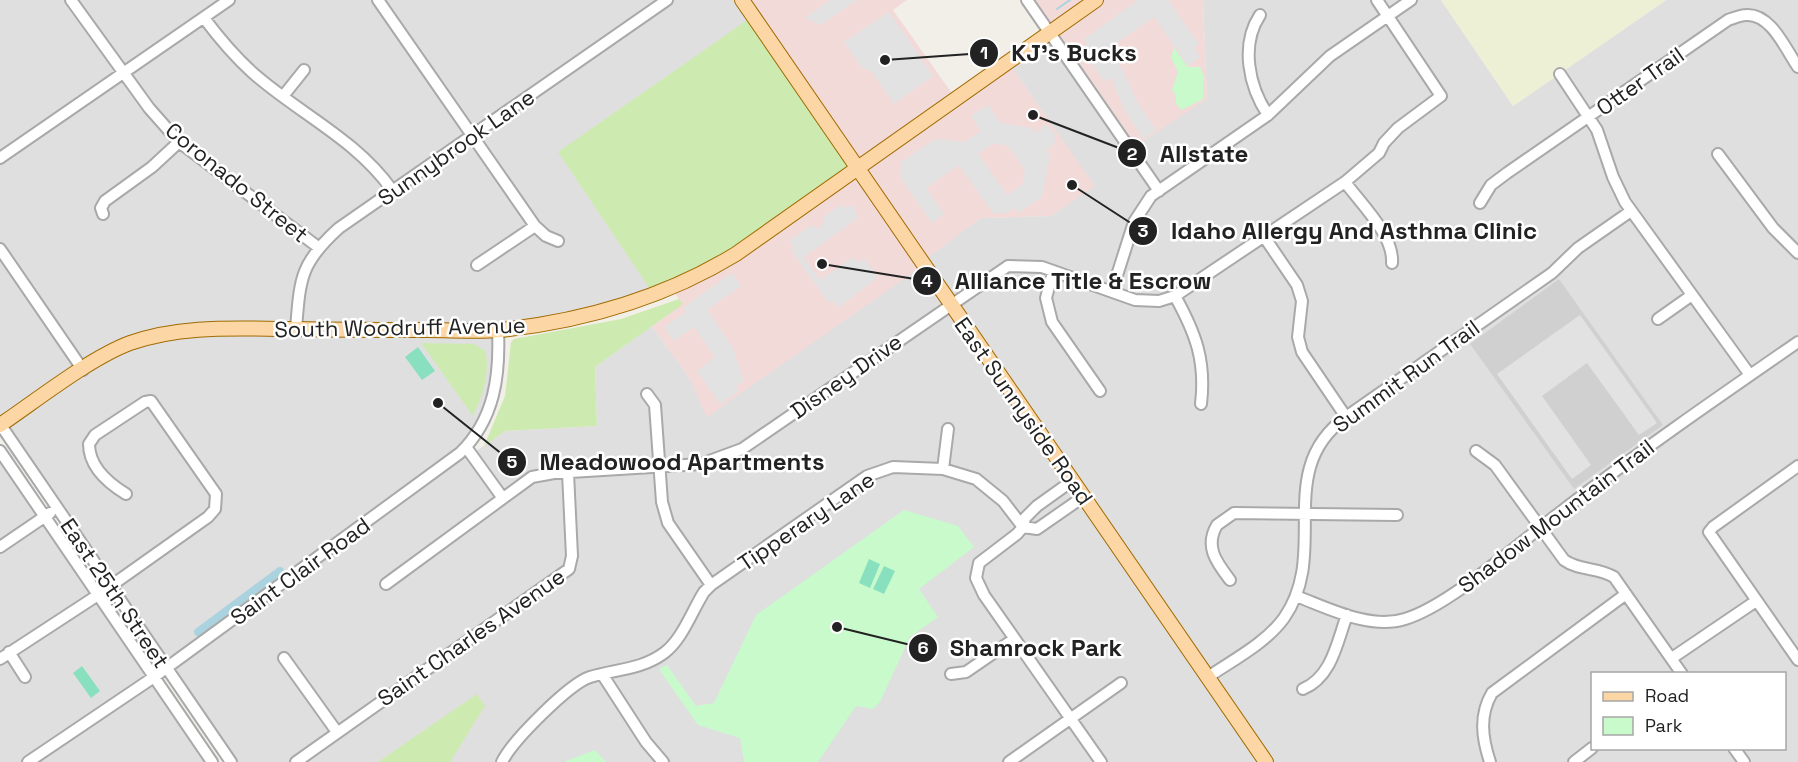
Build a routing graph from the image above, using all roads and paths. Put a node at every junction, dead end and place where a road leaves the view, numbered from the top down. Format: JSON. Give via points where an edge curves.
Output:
{"nodes":[{"id":1,"x":71,"y":0,"type":"edge"},
{"id":2,"x":229,"y":0,"type":"edge"},
{"id":3,"x":378,"y":0,"type":"edge"},
{"id":4,"x":667,"y":0,"type":"edge"},
{"id":5,"x":742,"y":0,"type":"edge"},
{"id":6,"x":1028,"y":0,"type":"edge"},
{"id":7,"x":1096,"y":0,"type":"edge"},
{"id":8,"x":1377,"y":0,"type":"edge"},
{"id":9,"x":1411,"y":0,"type":"edge"},
{"id":10,"x":1260,"y":15,"type":"dead end"},
{"id":11,"x":1388,"y":16,"type":"junction"},
{"id":12,"x":204,"y":18,"type":"junction"},
{"id":13,"x":1050,"y":32,"type":"junction"},
{"id":14,"x":1798,"y":67,"type":"edge"},
{"id":15,"x":304,"y":70,"type":"dead end"},
{"id":16,"x":1560,"y":74,"type":"dead end"},
{"id":17,"x":123,"y":75,"type":"junction"},
{"id":18,"x":284,"y":95,"type":"junction"},
{"id":19,"x":1268,"y":115,"type":"junction"},
{"id":20,"x":1589,"y":117,"type":"junction"},
{"id":21,"x":473,"y":135,"type":"junction"},
{"id":22,"x":180,"y":141,"type":"junction"},
{"id":23,"x":1718,"y":153,"type":"dead end"},
{"id":24,"x":0,"y":158,"type":"edge"},
{"id":25,"x":857,"y":169,"type":"junction"},
{"id":26,"x":1345,"y":182,"type":"junction"},
{"id":27,"x":392,"y":190,"type":"junction"},
{"id":28,"x":1159,"y":191,"type":"junction"},
{"id":29,"x":1480,"y":203,"type":"dead end"},
{"id":30,"x":1631,"y":211,"type":"junction"},
{"id":31,"x":103,"y":214,"type":"dead end"},
{"id":32,"x":536,"y":226,"type":"junction"},
{"id":33,"x":1265,"y":238,"type":"junction"},
{"id":34,"x":558,"y":241,"type":"dead end"},
{"id":35,"x":318,"y":247,"type":"junction"},
{"id":36,"x":0,"y":249,"type":"edge"},
{"id":37,"x":1798,"y":252,"type":"edge"},
{"id":38,"x":1392,"y":263,"type":"dead end"},
{"id":39,"x":477,"y":265,"type":"dead end"},
{"id":40,"x":1053,"y":272,"type":"junction"},
{"id":41,"x":1112,"y":291,"type":"junction"},
{"id":42,"x":1692,"y":295,"type":"junction"},
{"id":43,"x":1175,"y":296,"type":"junction"},
{"id":44,"x":950,"y":304,"type":"junction"},
{"id":45,"x":1658,"y":320,"type":"dead end"},
{"id":46,"x":296,"y":329,"type":"junction"},
{"id":47,"x":498,"y":330,"type":"junction"},
{"id":48,"x":1798,"y":342,"type":"edge"},
{"id":49,"x":80,"y":366,"type":"junction"},
{"id":50,"x":1750,"y":375,"type":"junction"},
{"id":51,"x":1100,"y":392,"type":"dead end"},
{"id":52,"x":647,"y":394,"type":"dead end"},
{"id":53,"x":1201,"y":404,"type":"dead end"},
{"id":54,"x":1346,"y":417,"type":"junction"},
{"id":55,"x":0,"y":425,"type":"edge"},
{"id":56,"x":948,"y":429,"type":"dead end"},
{"id":57,"x":466,"y":447,"type":"junction"},
{"id":58,"x":0,"y":452,"type":"edge"},
{"id":59,"x":1476,"y":452,"type":"dead end"},
{"id":60,"x":1798,"y":466,"type":"edge"},
{"id":61,"x":661,"y":469,"type":"junction"},
{"id":62,"x":943,"y":469,"type":"junction"},
{"id":63,"x":568,"y":473,"type":"junction"},
{"id":64,"x":1072,"y":481,"type":"junction"},
{"id":65,"x":126,"y":494,"type":"dead end"},
{"id":66,"x":502,"y":497,"type":"junction"},
{"id":67,"x":1083,"y":497,"type":"junction"},
{"id":68,"x":57,"y":508,"type":"junction"},
{"id":69,"x":1306,"y":512,"type":"junction"},
{"id":70,"x":1397,"y":516,"type":"dead end"},
{"id":71,"x":45,"y":517,"type":"junction"},
{"id":72,"x":1023,"y":527,"type":"junction"},
{"id":73,"x":1539,"y":529,"type":"junction"},
{"id":74,"x":0,"y":547,"type":"edge"},
{"id":75,"x":1230,"y":580,"type":"dead end"},
{"id":76,"x":386,"y":584,"type":"dead end"},
{"id":77,"x":711,"y":585,"type":"junction"},
{"id":78,"x":110,"y":586,"type":"junction"},
{"id":79,"x":1626,"y":594,"type":"junction"},
{"id":80,"x":98,"y":595,"type":"junction"},
{"id":81,"x":1296,"y":596,"type":"junction"},
{"id":82,"x":1756,"y":601,"type":"junction"},
{"id":83,"x":1347,"y":615,"type":"junction"},
{"id":84,"x":1014,"y":639,"type":"junction"},
{"id":85,"x":4,"y":656,"type":"edge"},
{"id":86,"x":284,"y":658,"type":"dead end"},
{"id":87,"x":1672,"y":658,"type":"junction"},
{"id":88,"x":1798,"y":660,"type":"edge"},
{"id":89,"x":166,"y":668,"type":"junction"},
{"id":90,"x":1681,"y":672,"type":"edge"},
{"id":91,"x":602,"y":674,"type":"junction"},
{"id":92,"x":951,"y":674,"type":"dead end"},
{"id":93,"x":26,"y":677,"type":"dead end"},
{"id":94,"x":154,"y":677,"type":"junction"},
{"id":95,"x":1208,"y":677,"type":"junction"},
{"id":96,"x":1121,"y":683,"type":"dead end"},
{"id":97,"x":1303,"y":689,"type":"dead end"},
{"id":98,"x":1069,"y":718,"type":"junction"},
{"id":99,"x":337,"y":732,"type":"junction"},
{"id":100,"x":1591,"y":749,"type":"edge"},
{"id":101,"x":28,"y":762,"type":"edge"},
{"id":102,"x":212,"y":762,"type":"edge"},
{"id":103,"x":231,"y":762,"type":"edge"},
{"id":104,"x":296,"y":762,"type":"edge"},
{"id":105,"x":502,"y":762,"type":"edge"},
{"id":106,"x":663,"y":762,"type":"edge"},
{"id":107,"x":1009,"y":762,"type":"edge"},
{"id":108,"x":1101,"y":762,"type":"edge"},
{"id":109,"x":1266,"y":762,"type":"edge"},
{"id":110,"x":1490,"y":762,"type":"edge"},
{"id":111,"x":1574,"y":762,"type":"edge"}],
"edges":[{"from":1,"to":17,"type":"street","name":"Coronado Street"},
{"from":2,"to":12,"type":"street"},
{"from":3,"to":21,"type":"street"},
{"from":4,"to":21,"type":"street","name":"Sunnybrook Lane"},
{"from":5,"to":25,"type":"main road","name":"East Sunnyside Road"},
{"from":6,"to":13,"type":"street"},
{"from":7,"to":13,"type":"main road","name":"South Woodruff Avenue"},
{"from":8,"to":11,"type":"street"},
{"from":9,"to":11,"type":"street"},
{"from":10,"to":19,"type":"street","via":[[1251,36],[1251,79],[1256,97]]},
{"from":11,"to":19,"type":"street","via":[[1330,56]]},
{"from":11,"to":26,"type":"street","via":[[1441,96],[1398,128],[1375,158]]},
{"from":12,"to":17,"type":"street"},
{"from":12,"to":18,"type":"street","via":[[228,49]]},
{"from":13,"to":25,"type":"main road","name":"South Woodruff Avenue"},
{"from":13,"to":28,"type":"street"},
{"from":14,"to":20,"type":"street","name":"Otter Trail","via":[[1767,23],[1746,15],[1728,20]]},
{"from":15,"to":18,"type":"street"},
{"from":16,"to":20,"type":"street"},
{"from":17,"to":22,"type":"street","name":"Coronado Street"},
{"from":17,"to":24,"type":"street"},
{"from":18,"to":27,"type":"street","via":[[370,162]]},
{"from":19,"to":28,"type":"street"},
{"from":20,"to":29,"type":"street","name":"Otter Trail","via":[[1491,185]]},
{"from":20,"to":30,"type":"street"},
{"from":21,"to":27,"type":"street","name":"Sunnybrook Lane"},
{"from":21,"to":32,"type":"street"},
{"from":22,"to":31,"type":"street","via":[[105,201]]},
{"from":22,"to":35,"type":"street","name":"Coronado Street"},
{"from":23,"to":37,"type":"street","via":[[1773,228]]},
{"from":25,"to":44,"type":"main road","name":"East Sunnyside Road"},
{"from":25,"to":47,"type":"main road","name":"South Woodruff Avenue","via":[[736,254],[654,295],[576,318]]},
{"from":26,"to":33,"type":"street"},
{"from":26,"to":38,"type":"street","via":[[1384,238],[1392,252]]},
{"from":27,"to":35,"type":"street","name":"Sunnybrook Lane"},
{"from":28,"to":41,"type":"street","via":[[1142,206],[1134,222]]},
{"from":30,"to":42,"type":"street"},
{"from":30,"to":54,"type":"street","name":"Summit Run Trail","via":[[1578,248],[1551,273]]},
{"from":32,"to":34,"type":"street"},
{"from":32,"to":39,"type":"street"},
{"from":33,"to":43,"type":"street"},
{"from":33,"to":54,"type":"street","via":[[1293,278],[1302,301],[1298,337],[1302,352]]},
{"from":35,"to":46,"type":"street","name":"Sunnybrook Lane","via":[[303,275]]},
{"from":36,"to":49,"type":"street"},
{"from":40,"to":41,"type":"street","name":"Disney Drive"},
{"from":40,"to":44,"type":"street","name":"Disney Drive","via":[[1042,267],[1008,266]]},
{"from":40,"to":51,"type":"street","via":[[1046,298],[1052,322]]},
{"from":41,"to":43,"type":"street","name":"Disney Drive","via":[[1135,300],[1159,301]]},
{"from":42,"to":45,"type":"street"},
{"from":42,"to":50,"type":"street"},
{"from":43,"to":53,"type":"street","via":[[1201,355]]},
{"from":44,"to":61,"type":"street","name":"Disney Drive","via":[[742,449],[701,464]]},
{"from":44,"to":64,"type":"main road","name":"East Sunnyside Road"},
{"from":46,"to":47,"type":"main road","name":"South Woodruff Avenue"},
{"from":46,"to":49,"type":"main road","name":"South Woodruff Avenue","via":[[178,331],[130,343]]},
{"from":47,"to":57,"type":"street","name":"Saint Clair Road","via":[[500,357],[495,392],[485,418]]},
{"from":48,"to":50,"type":"street","name":"Shadow Mountain Trail"},
{"from":49,"to":55,"type":"main road","name":"South Woodruff Avenue"},
{"from":50,"to":73,"type":"street","name":"Shadow Mountain Trail"},
{"from":52,"to":61,"type":"street","via":[[655,405]]},
{"from":54,"to":69,"type":"street","name":"Summit Run Trail","via":[[1323,437],[1315,451],[1304,490]]},
{"from":55,"to":68,"type":"street","name":"East 25th Street"},
{"from":56,"to":62,"type":"street"},
{"from":57,"to":66,"type":"street"},
{"from":57,"to":89,"type":"street","name":"Saint Clair Road"},
{"from":58,"to":71,"type":"street","name":"East 25th Street"},
{"from":59,"to":73,"type":"street","via":[[1495,465]]},
{"from":60,"to":82,"type":"street","via":[[1709,532]]},
{"from":61,"to":63,"type":"street","name":"Disney Drive"},
{"from":61,"to":77,"type":"street","via":[[662,502],[668,523]]},
{"from":62,"to":72,"type":"street","name":"Tipperary Lane","via":[[976,479],[990,488]]},
{"from":62,"to":77,"type":"street","name":"Tipperary Lane","via":[[893,467],[867,476]]},
{"from":63,"to":66,"type":"street","name":"Disney Drive","via":[[532,477]]},
{"from":63,"to":99,"type":"street","name":"Saint Charles Avenue","via":[[572,556],[569,569]]},
{"from":64,"to":67,"type":"main road","name":"East Sunnyside Road"},
{"from":64,"to":72,"type":"street","via":[[1037,506],[1025,518]]},
{"from":65,"to":78,"type":"street","via":[[114,487],[92,461],[89,444],[95,435],[151,401],[216,494],[215,510]]},
{"from":66,"to":76,"type":"street","name":"Disney Drive"},
{"from":67,"to":72,"type":"street","via":[[1037,529]]},
{"from":67,"to":95,"type":"main road","name":"East Sunnyside Road"},
{"from":68,"to":71,"type":"street"},
{"from":68,"to":78,"type":"street","name":"East 25th Street"},
{"from":69,"to":70,"type":"street"},
{"from":69,"to":75,"type":"street","via":[[1234,513],[1225,517],[1214,530],[1212,554]]},
{"from":69,"to":81,"type":"street","name":"Summit Run Trail","via":[[1304,564]]},
{"from":71,"to":74,"type":"street"},
{"from":71,"to":80,"type":"street","name":"East 25th Street"},
{"from":72,"to":84,"type":"street","via":[[976,569],[978,586]]},
{"from":73,"to":79,"type":"street","via":[[1564,560],[1575,566],[1603,570],[1614,577]]},
{"from":73,"to":83,"type":"street","name":"Shadow Mountain Trail","via":[[1440,602],[1406,619],[1387,621]]},
{"from":77,"to":91,"type":"street","name":"Tipperary Lane","via":[[666,652],[644,664]]},
{"from":78,"to":80,"type":"street"},
{"from":78,"to":89,"type":"street","name":"East 25th Street"},
{"from":79,"to":87,"type":"street"},
{"from":79,"to":110,"type":"street","via":[[1492,693],[1483,713],[1482,728]]},
{"from":80,"to":85,"type":"street"},
{"from":80,"to":94,"type":"street","name":"East 25th Street"},
{"from":81,"to":83,"type":"street","name":"Shadow Mountain Trail"},
{"from":81,"to":95,"type":"street","name":"Summit Run Trail","via":[[1277,626]]},
{"from":82,"to":87,"type":"street"},
{"from":82,"to":88,"type":"street"},
{"from":83,"to":97,"type":"street","via":[[1328,667],[1315,684]]},
{"from":84,"to":92,"type":"street","via":[[966,672]]},
{"from":84,"to":98,"type":"street"},
{"from":85,"to":93,"type":"street"},
{"from":86,"to":99,"type":"street"},
{"from":87,"to":90,"type":"street"},
{"from":89,"to":94,"type":"street","name":"Saint Clair Road"},
{"from":89,"to":103,"type":"street","name":"East 25th Street"},
{"from":91,"to":105,"type":"street","name":"Tipperary Lane","via":[[573,686]]},
{"from":91,"to":106,"type":"street"},
{"from":94,"to":101,"type":"street","name":"Saint Clair Road"},
{"from":94,"to":102,"type":"street","name":"East 25th Street"},
{"from":95,"to":109,"type":"main road","name":"East Sunnyside Road"},
{"from":96,"to":98,"type":"street"},
{"from":98,"to":107,"type":"street"},
{"from":98,"to":108,"type":"street"},
{"from":99,"to":104,"type":"street","name":"Saint Charles Avenue"},
{"from":100,"to":111,"type":"street"}]}
